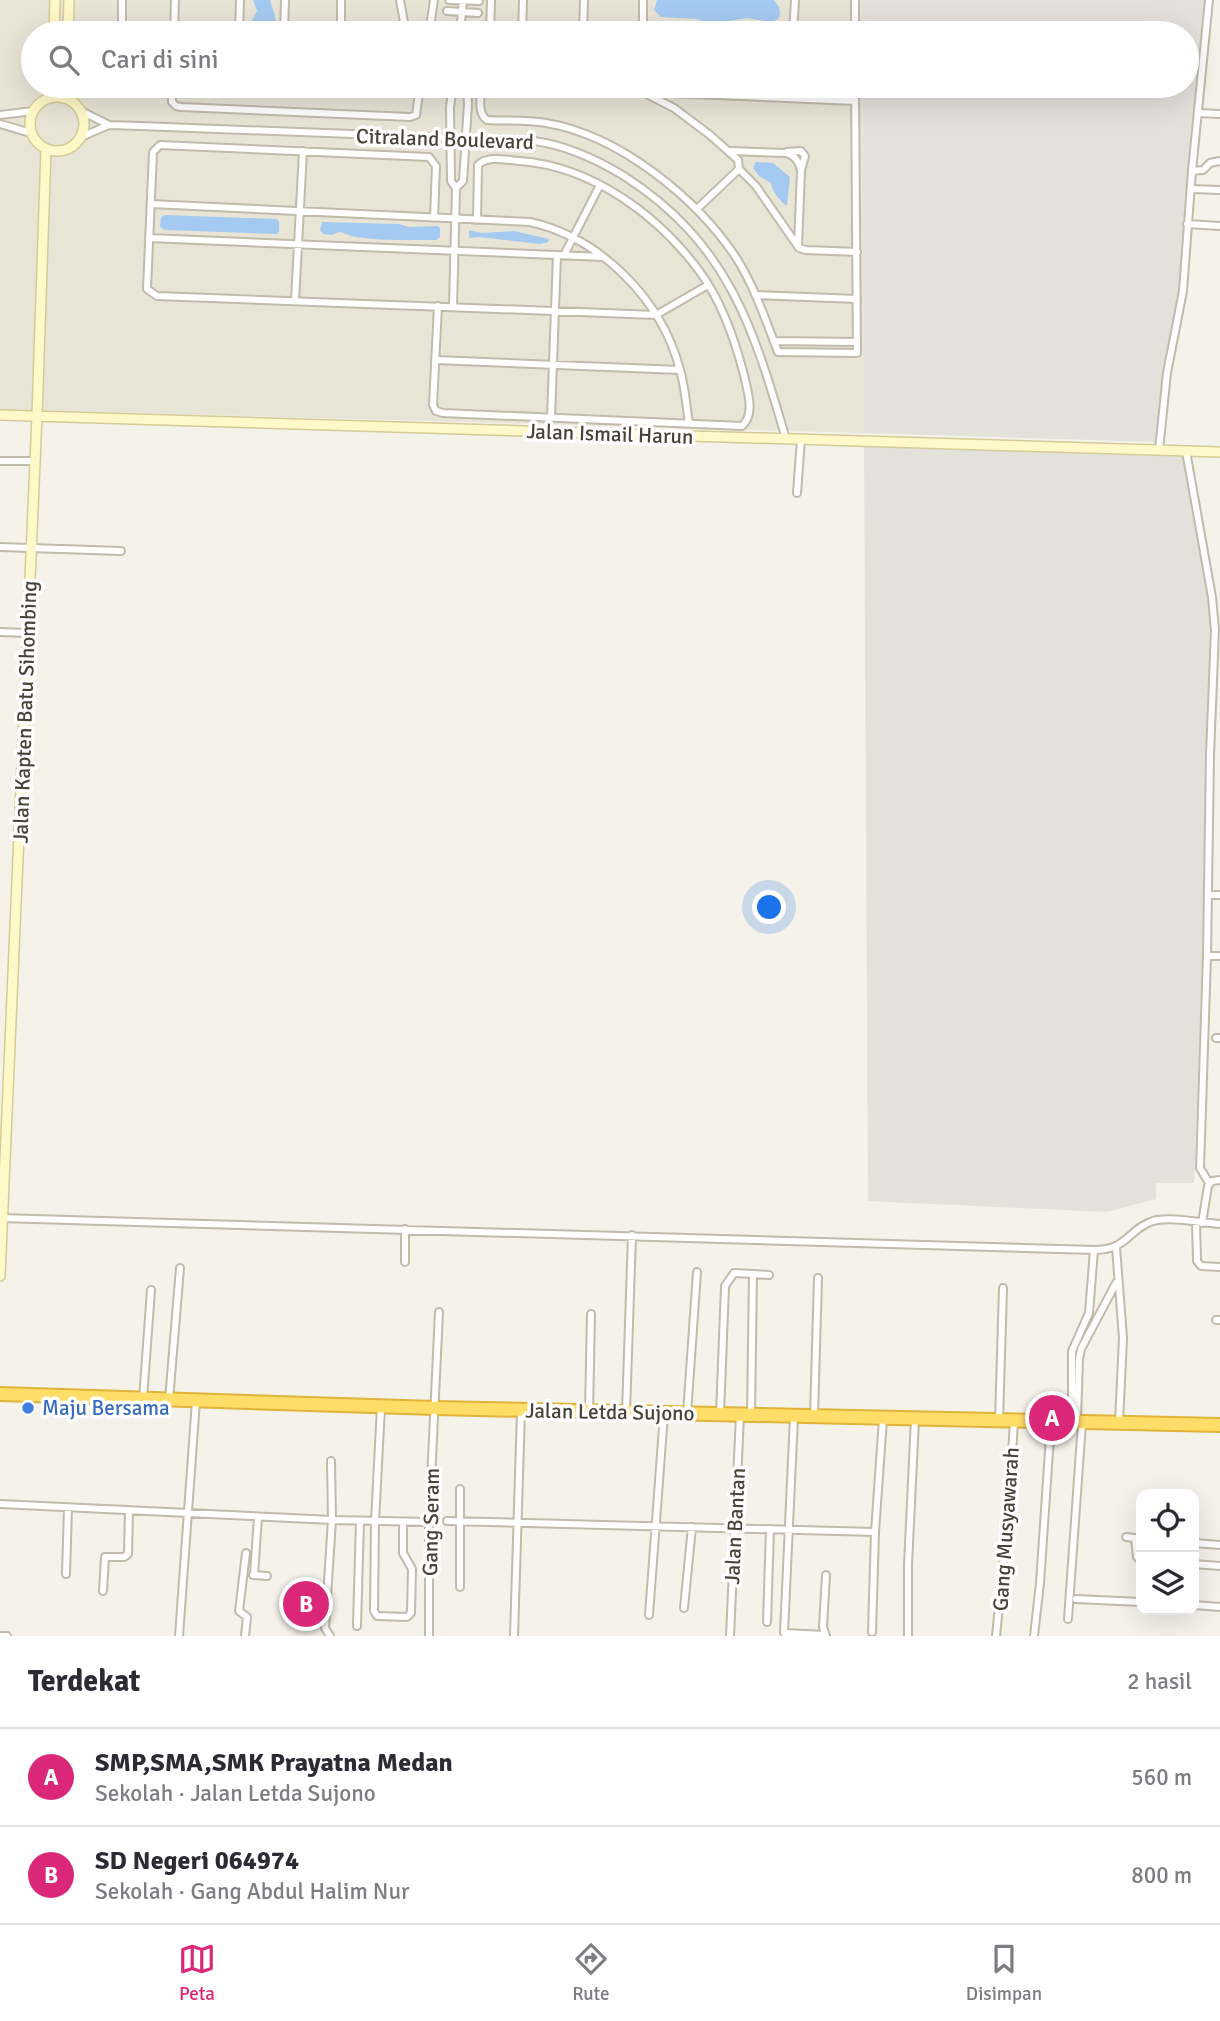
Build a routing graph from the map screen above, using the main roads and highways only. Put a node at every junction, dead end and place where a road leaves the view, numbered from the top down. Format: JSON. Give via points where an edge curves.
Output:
{"nodes":[{"id":1,"x":0,"y":1394,"type":"edge"},
{"id":2,"x":1220,"y":1425,"type":"edge"}],
"edges":[{"from":1,"to":2,"type":"highway","name":"Jalan Letda Sujono"}]}
